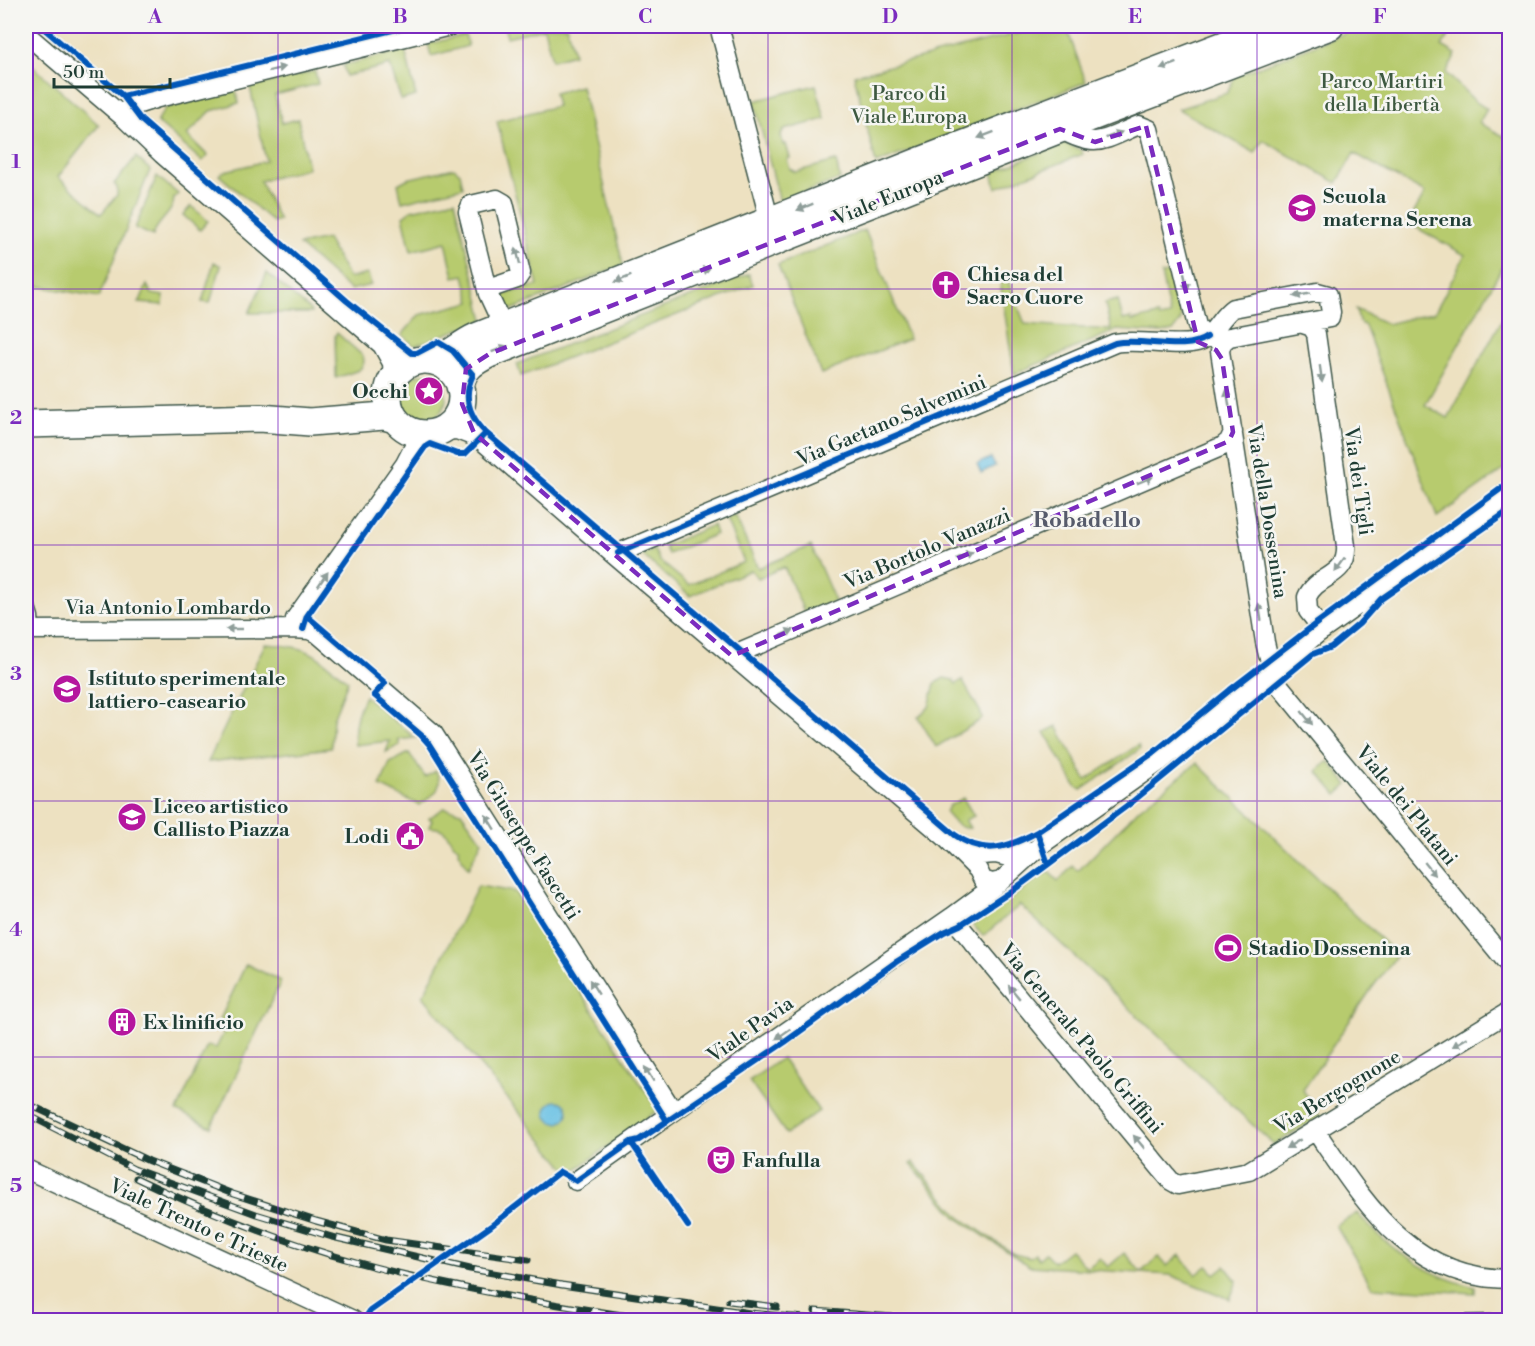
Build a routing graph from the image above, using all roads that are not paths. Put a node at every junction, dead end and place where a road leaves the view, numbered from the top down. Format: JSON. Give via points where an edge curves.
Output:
{"nodes":[{"id":1,"x":450,"y":26,"type":"edge"},
{"id":2,"x":719,"y":26,"type":"edge"},
{"id":3,"x":1274,"y":26,"type":"edge"},
{"id":4,"x":1330,"y":26,"type":"edge"},
{"id":5,"x":26,"y":34,"type":"edge"},
{"id":6,"x":1227,"y":55,"type":"junction"},
{"id":7,"x":122,"y":116,"type":"junction"},
{"id":8,"x":1060,"y":129,"type":"junction"},
{"id":9,"x":773,"y":231,"type":"junction"},
{"id":10,"x":488,"y":294,"type":"junction"},
{"id":11,"x":1303,"y":324,"type":"junction"},
{"id":12,"x":503,"y":326,"type":"junction"},
{"id":13,"x":1197,"y":337,"type":"junction"},
{"id":14,"x":1229,"y":337,"type":"junction"},
{"id":15,"x":382,"y":345,"type":"junction"},
{"id":16,"x":1222,"y":359,"type":"junction"},
{"id":17,"x":425,"y":361,"type":"junction"},
{"id":18,"x":391,"y":381,"type":"junction"},
{"id":19,"x":461,"y":395,"type":"junction"},
{"id":20,"x":260,"y":418,"type":"junction"},
{"id":21,"x":395,"y":419,"type":"junction"},
{"id":22,"x":85,"y":421,"type":"junction"},
{"id":23,"x":26,"y":424,"type":"edge"},
{"id":24,"x":26,"y":431,"type":"edge"},
{"id":25,"x":430,"y":432,"type":"junction"},
{"id":26,"x":1233,"y":432,"type":"junction"},
{"id":27,"x":480,"y":439,"type":"junction"},
{"id":28,"x":1509,"y":498,"type":"edge"},
{"id":29,"x":614,"y":555,"type":"junction"},
{"id":30,"x":26,"y":607,"type":"edge"},
{"id":31,"x":293,"y":628,"type":"junction"},
{"id":32,"x":28,"y":630,"type":"edge"},
{"id":33,"x":1323,"y":630,"type":"junction"},
{"id":34,"x":732,"y":656,"type":"junction"},
{"id":35,"x":1273,"y":670,"type":"junction"},
{"id":36,"x":1041,"y":845,"type":"junction"},
{"id":37,"x":986,"y":865,"type":"junction"},
{"id":38,"x":1003,"y":879,"type":"junction"},
{"id":39,"x":976,"y":900,"type":"junction"},
{"id":40,"x":952,"y":917,"type":"junction"},
{"id":41,"x":1509,"y":966,"type":"edge"},
{"id":42,"x":1509,"y":1011,"type":"edge"},
{"id":43,"x":673,"y":1111,"type":"junction"},
{"id":44,"x":1315,"y":1130,"type":"junction"},
{"id":45,"x":26,"y":1169,"type":"edge"},
{"id":46,"x":576,"y":1181,"type":"dead end"},
{"id":47,"x":1178,"y":1185,"type":"joint"},
{"id":48,"x":1509,"y":1279,"type":"edge"},
{"id":49,"x":350,"y":1320,"type":"edge"}],
"edges":[{"from":7,"to":1,"type":"street","one_way":true,"via":[[130,107],[166,96]]},
{"from":2,"to":9,"type":"street"},
{"from":3,"to":6,"type":"street","name":"Viale Europa"},
{"from":4,"to":6,"type":"street","name":"Viale Europa"},
{"from":5,"to":7,"type":"street"},
{"from":6,"to":8,"type":"street","name":"Viale Europa"},
{"from":6,"to":9,"type":"street","name":"Viale Europa","one_way":true,"via":[[985,135]]},
{"from":7,"to":15,"type":"street"},
{"from":8,"to":9,"type":"street","name":"Viale Europa"},
{"from":8,"to":13,"type":"street","one_way":true,"via":[[1083,141],[1095,142],[1139,125],[1149,129]]},
{"from":9,"to":12,"type":"street","name":"Viale Europa","one_way":true},
{"from":19,"to":9,"type":"street","name":"Viale Europa","one_way":true,"via":[[466,369],[475,361]]},
{"from":10,"to":10,"type":"street","one_way":true,"via":[[521,273],[504,203],[496,198],[471,205],[468,212]]},
{"from":10,"to":12,"type":"street"},
{"from":11,"to":13,"type":"street","name":"Via Gaetano Salvemini","one_way":true,"via":[[1330,318],[1328,295],[1317,292],[1233,308]]},
{"from":11,"to":14,"type":"street","name":"Via Gaetano Salvemini"},
{"from":11,"to":33,"type":"street","name":"Via dei Tigli","one_way":true,"via":[[1312,327],[1316,334],[1346,546],[1341,567],[1307,597],[1308,611]]},
{"from":12,"to":17,"type":"street","name":"Viale Europa","via":[[468,340],[445,357]]},
{"from":13,"to":14,"type":"street","name":"Via Gaetano Salvemini"},
{"from":13,"to":16,"type":"street"},
{"from":13,"to":29,"type":"street","name":"Via Gaetano Salvemini","via":[[1115,344]]},
{"from":14,"to":16,"type":"street","name":"Via della Dossenina","via":[[1221,347]]},
{"from":15,"to":17,"type":"street","via":[[404,357]]},
{"from":15,"to":18,"type":"street","via":[[392,363]]},
{"from":26,"to":16,"type":"street","name":"Via della Dossenina","one_way":true},
{"from":17,"to":18,"type":"street","via":[[405,365]]},
{"from":17,"to":19,"type":"street","via":[[441,363],[451,370]]},
{"from":18,"to":20,"type":"street","via":[[382,391],[358,401]]},
{"from":18,"to":21,"type":"street","via":[[387,396]]},
{"from":19,"to":25,"type":"street","via":[[454,420]]},
{"from":19,"to":27,"type":"street","via":[[466,420]]},
{"from":20,"to":21,"type":"street","via":[[310,422],[384,416]]},
{"from":20,"to":22,"type":"street"},
{"from":21,"to":25,"type":"street","via":[[404,428]]},
{"from":22,"to":23,"type":"street"},
{"from":22,"to":24,"type":"street"},
{"from":25,"to":27,"type":"street","via":[[458,430]]},
{"from":31,"to":25,"type":"street","name":"Via Antonio Lombardo","one_way":true,"via":[[295,619]]},
{"from":34,"to":26,"type":"street","name":"Via Bortolo Vanazzi","one_way":true,"via":[[1223,446]]},
{"from":35,"to":26,"type":"street","name":"Via della Dossenina","one_way":true,"via":[[1265,642]]},
{"from":27,"to":29,"type":"street"},
{"from":28,"to":33,"type":"street"},
{"from":29,"to":34,"type":"street"},
{"from":30,"to":32,"type":"street"},
{"from":31,"to":32,"type":"street","name":"Via Antonio Lombardo","one_way":true},
{"from":43,"to":31,"type":"street","name":"Via Giuseppe Fascetti","one_way":true,"via":[[434,734],[318,634]]},
{"from":33,"to":35,"type":"street"},
{"from":34,"to":37,"type":"street","via":[[945,837]]},
{"from":35,"to":36,"type":"street","via":[[1159,762]]},
{"from":35,"to":41,"type":"street","name":"Viale dei Platani","one_way":true},
{"from":36,"to":37,"type":"street"},
{"from":36,"to":38,"type":"street"},
{"from":37,"to":38,"type":"street","via":[[992,883]]},
{"from":37,"to":38,"type":"street","via":[[1007,864]]},
{"from":37,"to":39,"type":"street"},
{"from":38,"to":39,"type":"street"},
{"from":39,"to":40,"type":"street","name":"Viale Pavia"},
{"from":40,"to":43,"type":"street","name":"Viale Pavia","one_way":true},
{"from":47,"to":40,"type":"street","name":"Via Generale Paolo Griffini","one_way":true},
{"from":42,"to":44,"type":"street","name":"Via Bergognone","one_way":true},
{"from":43,"to":46,"type":"street","name":"Viale Pavia"},
{"from":44,"to":47,"type":"street","name":"Via Bergognone","one_way":true,"via":[[1249,1171]]},
{"from":44,"to":48,"type":"street","via":[[1364,1201],[1400,1239],[1430,1259],[1464,1273]]},
{"from":45,"to":49,"type":"street","name":"Viale Trento e Trieste"}]}
